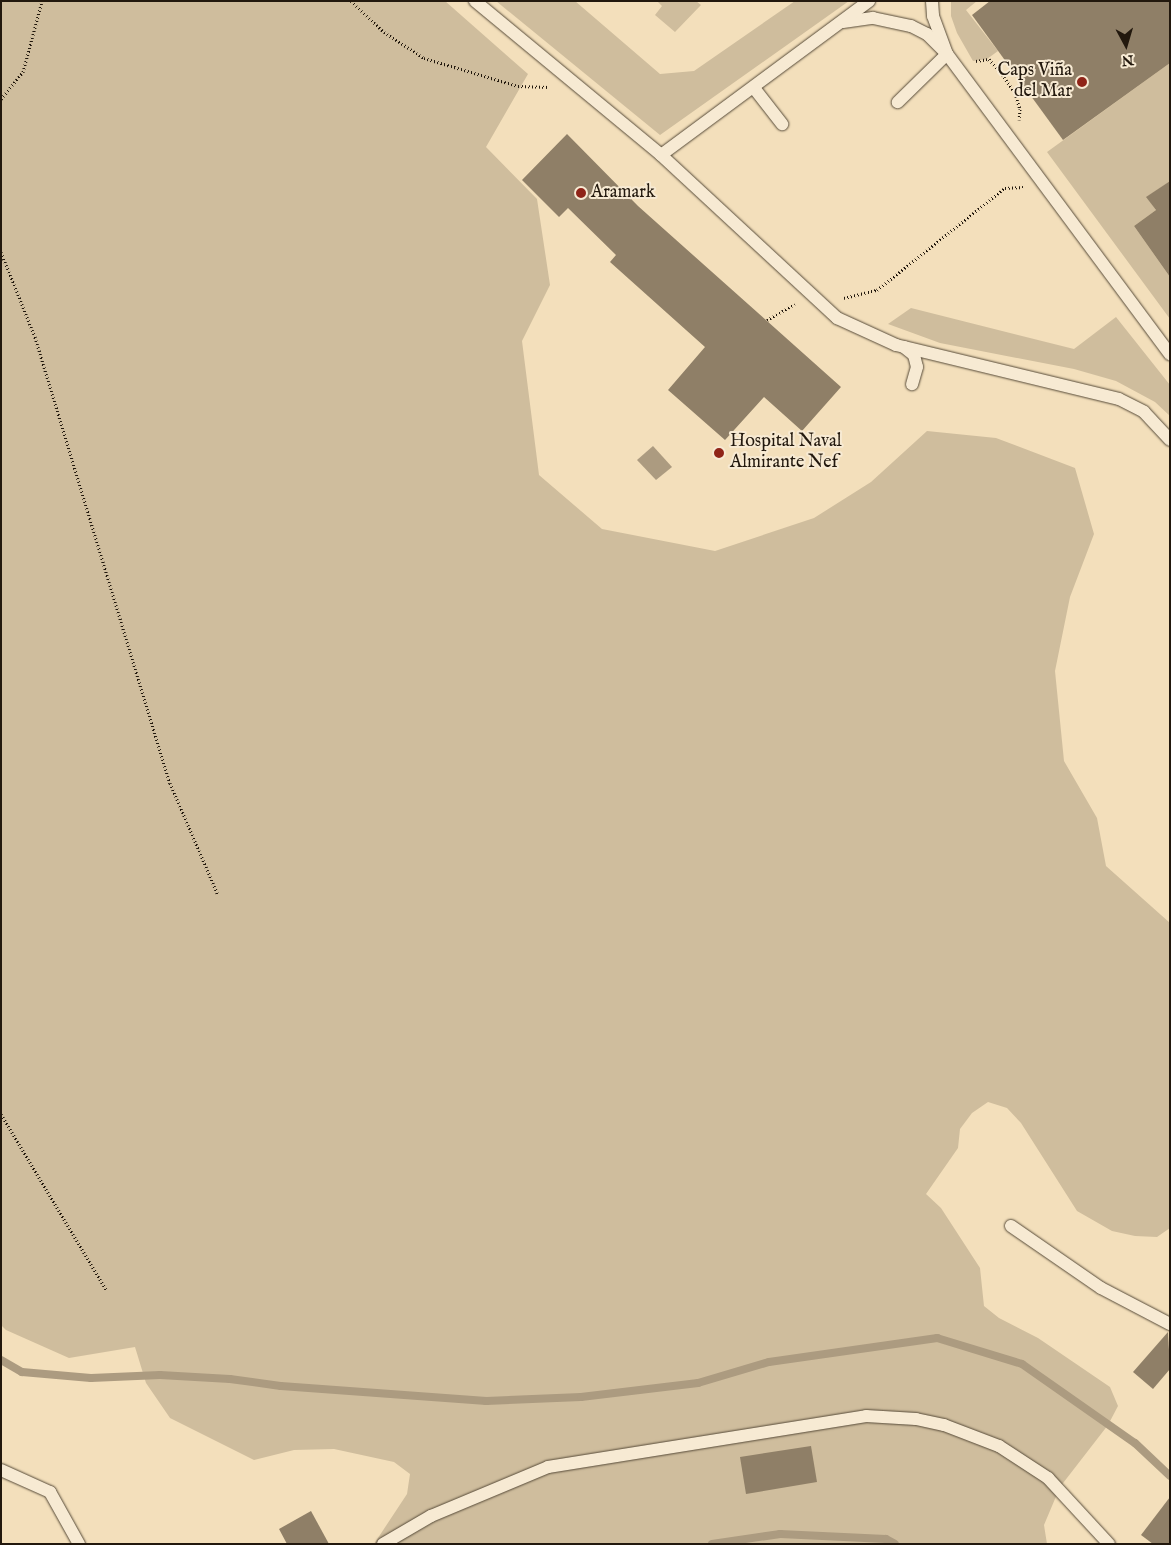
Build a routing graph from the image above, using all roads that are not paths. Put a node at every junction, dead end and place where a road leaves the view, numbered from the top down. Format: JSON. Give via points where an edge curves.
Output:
{"nodes":[{"id":1,"x":475,"y":1,"type":"edge"},
{"id":2,"x":869,"y":1,"type":"edge"},
{"id":3,"x":932,"y":1,"type":"edge"},
{"id":4,"x":838,"y":23,"type":"junction"},
{"id":5,"x":947,"y":54,"type":"junction"},
{"id":6,"x":754,"y":88,"type":"junction"},
{"id":7,"x":898,"y":102,"type":"dead end"},
{"id":8,"x":782,"y":124,"type":"dead end"},
{"id":9,"x":661,"y":155,"type":"junction"},
{"id":10,"x":904,"y":347,"type":"junction"},
{"id":11,"x":1170,"y":354,"type":"edge"},
{"id":12,"x":912,"y":384,"type":"dead end"},
{"id":13,"x":1170,"y":440,"type":"edge"},
{"id":14,"x":1011,"y":1226,"type":"dead end"},
{"id":15,"x":1170,"y":1324,"type":"edge"},
{"id":16,"x":1,"y":1470,"type":"edge"},
{"id":17,"x":79,"y":1544,"type":"edge"},
{"id":18,"x":383,"y":1544,"type":"edge"},
{"id":19,"x":1109,"y":1544,"type":"edge"}],
"edges":[{"from":1,"to":9,"type":"lane"},
{"from":2,"to":4,"type":"lane"},
{"from":3,"to":5,"type":"lane","via":[[933,16]]},
{"from":4,"to":5,"type":"lane","via":[[873,18],[911,26],[927,34]]},
{"from":4,"to":6,"type":"lane"},
{"from":5,"to":7,"type":"lane"},
{"from":5,"to":11,"type":"lane"},
{"from":6,"to":8,"type":"lane"},
{"from":6,"to":9,"type":"lane"},
{"from":9,"to":10,"type":"lane","via":[[837,318]]},
{"from":10,"to":12,"type":"lane","via":[[914,355],[917,367]]},
{"from":10,"to":13,"type":"lane","via":[[1119,399],[1144,412]]},
{"from":14,"to":15,"type":"lane","via":[[1101,1288]]},
{"from":16,"to":17,"type":"lane","via":[[50,1492]]},
{"from":18,"to":19,"type":"lane","via":[[431,1516],[548,1467],[866,1416],[916,1419],[944,1425],[999,1446],[1048,1478]]}]}
